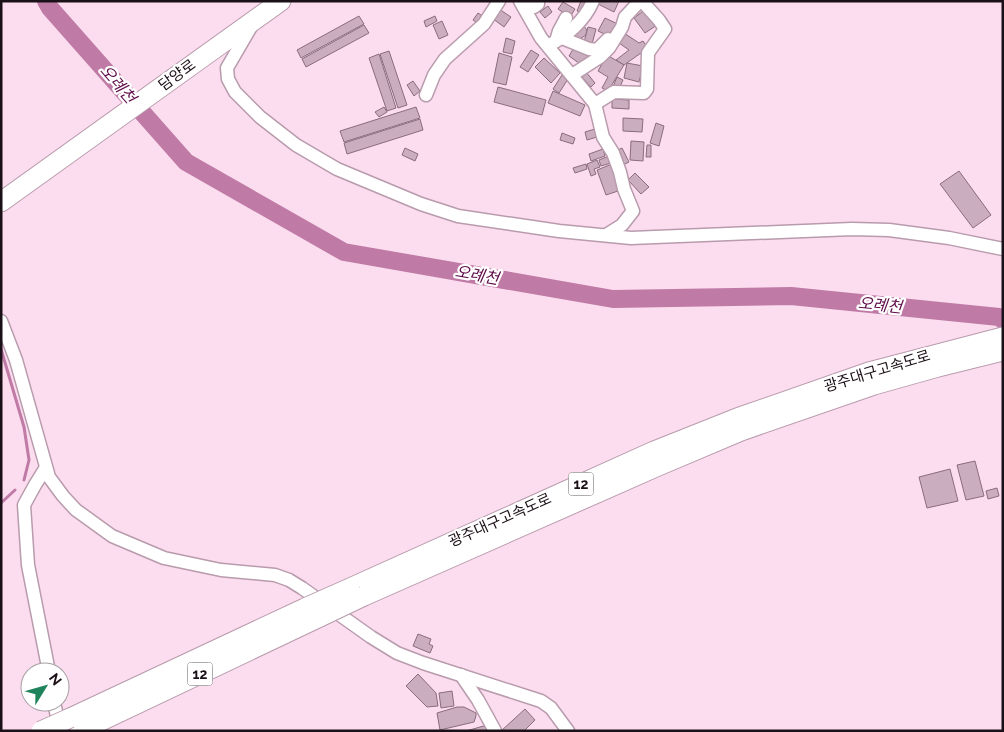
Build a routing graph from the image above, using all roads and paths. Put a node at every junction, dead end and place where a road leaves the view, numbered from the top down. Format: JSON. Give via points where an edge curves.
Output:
{"nodes":[{"id":1,"x":281,"y":1,"type":"edge"},
{"id":2,"x":499,"y":1,"type":"edge"},
{"id":3,"x":538,"y":1,"type":"edge"},
{"id":4,"x":593,"y":1,"type":"edge"},
{"id":5,"x":641,"y":1,"type":"edge"},
{"id":6,"x":521,"y":3,"type":"edge"},
{"id":7,"x":566,"y":18,"type":"dead end"},
{"id":8,"x":256,"y":19,"type":"junction"},
{"id":9,"x":608,"y":39,"type":"dead end"},
{"id":10,"x":556,"y":42,"type":"junction"},
{"id":11,"x":572,"y":75,"type":"junction"},
{"id":12,"x":426,"y":95,"type":"dead end"},
{"id":13,"x":595,"y":104,"type":"junction"},
{"id":14,"x":1,"y":202,"type":"edge"},
{"id":15,"x":606,"y":235,"type":"junction"},
{"id":16,"x":1003,"y":249,"type":"edge"},
{"id":17,"x":1,"y":321,"type":"edge"},
{"id":18,"x":1003,"y":337,"type":"edge"},
{"id":19,"x":1003,"y":352,"type":"edge"},
{"id":20,"x":820,"y":396,"type":"junction"},
{"id":21,"x":45,"y":469,"type":"junction"},
{"id":22,"x":47,"y":662,"type":"edge"},
{"id":23,"x":461,"y":675,"type":"junction"},
{"id":24,"x":60,"y":712,"type":"edge"},
{"id":25,"x":70,"y":727,"type":"edge"},
{"id":26,"x":41,"y":731,"type":"edge"},
{"id":27,"x":495,"y":731,"type":"edge"},
{"id":28,"x":568,"y":731,"type":"edge"}],
"edges":[{"from":1,"to":8,"type":"highway","name":"담양로"},
{"from":2,"to":12,"type":"street","via":[[484,24],[446,59],[434,75]]},
{"from":3,"to":6,"type":"street","via":[[534,7]]},
{"from":4,"to":10,"type":"street","via":[[581,22]]},
{"from":5,"to":11,"type":"street","via":[[625,17],[610,48]]},
{"from":5,"to":13,"type":"street","via":[[665,29],[648,53],[647,89],[644,93],[614,92]]},
{"from":6,"to":10,"type":"street","via":[[541,38]]},
{"from":7,"to":10,"type":"street"},
{"from":8,"to":14,"type":"highway","name":"담양로"},
{"from":8,"to":15,"type":"street","via":[[226,68],[228,79],[235,92],[260,117],[317,159],[367,183],[458,216]]},
{"from":9,"to":10,"type":"street","via":[[598,50]]},
{"from":10,"to":11,"type":"street"},
{"from":11,"to":13,"type":"street"},
{"from":13,"to":15,"type":"street","via":[[604,137],[613,153],[633,211],[622,225]]},
{"from":15,"to":16,"type":"street","via":[[631,238],[889,230]]},
{"from":17,"to":21,"type":"street","via":[[16,360]]},
{"from":18,"to":20,"type":"highway","name":"광주대구고속도로","number":"12","via":[[888,367]]},
{"from":19,"to":20,"type":"highway","name":"광주대구고속도로","number":"12"},
{"from":20,"to":25,"type":"highway","name":"광주대구고속도로","number":"12","bridge":true,"via":[[357,592]]},
{"from":21,"to":22,"type":"street","via":[[24,505],[28,564]]},
{"from":21,"to":23,"type":"street","via":[[62,496],[112,536],[164,558],[289,580],[392,650]]},
{"from":23,"to":27,"type":"street"},
{"from":23,"to":28,"type":"street","via":[[541,701],[551,708]]},
{"from":24,"to":25,"type":"street"},
{"from":25,"to":26,"type":"highway","name":"광주대구고속도로","number":"12","bridge":true}]}
